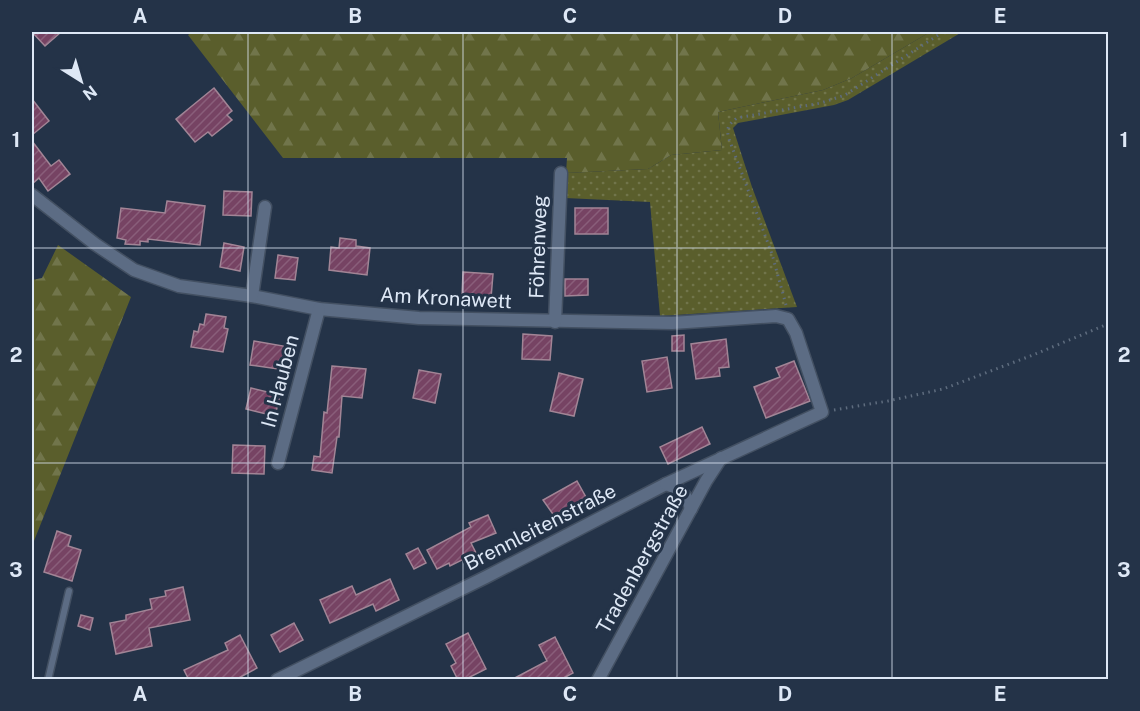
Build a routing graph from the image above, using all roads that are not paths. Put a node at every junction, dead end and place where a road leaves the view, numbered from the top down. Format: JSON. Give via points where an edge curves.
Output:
{"nodes":[{"id":1,"x":561,"y":173,"type":"dead end"},
{"id":2,"x":32,"y":195,"type":"edge"},
{"id":3,"x":265,"y":207,"type":"dead end"},
{"id":4,"x":252,"y":296,"type":"junction"},
{"id":5,"x":319,"y":309,"type":"junction"},
{"id":6,"x":555,"y":322,"type":"junction"},
{"id":7,"x":822,"y":412,"type":"joint"},
{"id":8,"x":722,"y":458,"type":"junction"},
{"id":9,"x":278,"y":464,"type":"dead end"},
{"id":10,"x":666,"y":484,"type":"junction"},
{"id":11,"x":691,"y":509,"type":"junction"},
{"id":12,"x":69,"y":591,"type":"dead end"},
{"id":13,"x":48,"y":680,"type":"edge"},
{"id":14,"x":277,"y":680,"type":"edge"},
{"id":15,"x":598,"y":680,"type":"edge"}],
"edges":[{"from":1,"to":6,"type":"street","name":"Föhrenweg"},
{"from":2,"to":4,"type":"street","name":"Am Kronawett","via":[[134,270],[178,286]]},
{"from":3,"to":4,"type":"street"},
{"from":4,"to":5,"type":"street","name":"Am Kronawett"},
{"from":5,"to":6,"type":"street","name":"Am Kronawett","via":[[419,318]]},
{"from":5,"to":9,"type":"street","name":"In Hauben"},
{"from":6,"to":7,"type":"street","name":"Am Kronawett","via":[[672,323],[776,316],[788,319]]},
{"from":7,"to":8,"type":"street","name":"Brennleitenstraße"},
{"from":8,"to":10,"type":"street","name":"Brennleitenstraße"},
{"from":8,"to":11,"type":"street","name":"Tradenbergstraße"},
{"from":10,"to":11,"type":"street","via":[[683,494]]},
{"from":10,"to":14,"type":"street","name":"Brennleitenstraße"},
{"from":11,"to":15,"type":"street","name":"Tradenbergstraße"},
{"from":12,"to":13,"type":"lane"}]}
